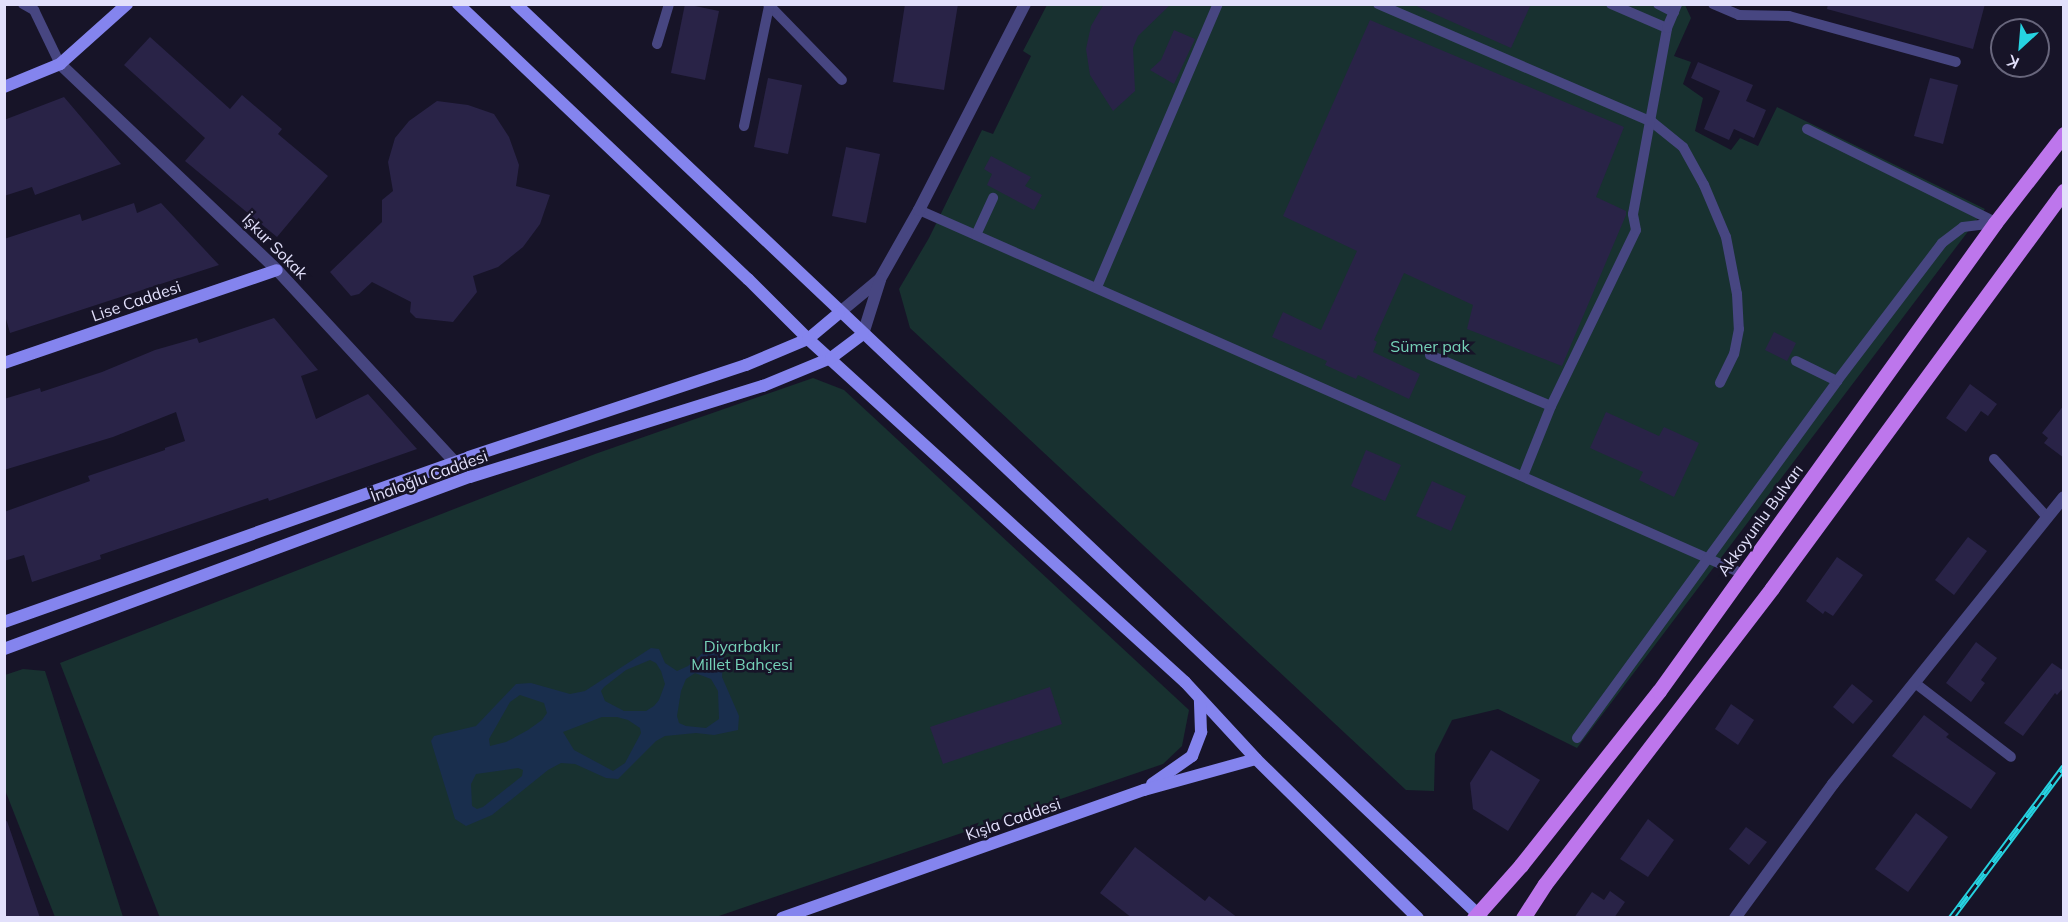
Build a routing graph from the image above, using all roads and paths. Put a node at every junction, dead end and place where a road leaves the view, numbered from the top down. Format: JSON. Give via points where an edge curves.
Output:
{"nodes":[{"id":1,"x":23,"y":4,"type":"edge"},
{"id":2,"x":127,"y":4,"type":"edge"},
{"id":3,"x":458,"y":4,"type":"edge"},
{"id":4,"x":516,"y":4,"type":"edge"},
{"id":5,"x":669,"y":4,"type":"edge"},
{"id":6,"x":1025,"y":4,"type":"edge"},
{"id":7,"x":1218,"y":4,"type":"edge"},
{"id":8,"x":1378,"y":4,"type":"edge"},
{"id":9,"x":1611,"y":4,"type":"edge"},
{"id":10,"x":1658,"y":4,"type":"edge"},
{"id":11,"x":1713,"y":4,"type":"edge"},
{"id":12,"x":1794,"y":4,"type":"edge"},
{"id":13,"x":768,"y":5,"type":"edge"},
{"id":14,"x":1676,"y":8,"type":"edge"},
{"id":15,"x":1789,"y":16,"type":"junction"},
{"id":16,"x":1667,"y":28,"type":"junction"},
{"id":17,"x":657,"y":44,"type":"dead end"},
{"id":18,"x":1956,"y":62,"type":"dead end"},
{"id":19,"x":60,"y":64,"type":"junction"},
{"id":20,"x":842,"y":80,"type":"dead end"},
{"id":21,"x":4,"y":87,"type":"edge"},
{"id":22,"x":1652,"y":123,"type":"junction"},
{"id":23,"x":744,"y":126,"type":"dead end"},
{"id":24,"x":1807,"y":129,"type":"dead end"},
{"id":25,"x":2064,"y":134,"type":"edge"},
{"id":26,"x":2064,"y":191,"type":"edge"},
{"id":27,"x":993,"y":198,"type":"dead end"},
{"id":28,"x":919,"y":210,"type":"junction"},
{"id":29,"x":1995,"y":223,"type":"junction"},
{"id":30,"x":975,"y":235,"type":"junction"},
{"id":31,"x":277,"y":270,"type":"junction"},
{"id":32,"x":880,"y":279,"type":"junction"},
{"id":33,"x":1097,"y":287,"type":"junction"},
{"id":34,"x":839,"y":313,"type":"junction"},
{"id":35,"x":863,"y":334,"type":"junction"},
{"id":36,"x":808,"y":339,"type":"junction"},
{"id":37,"x":1431,"y":355,"type":"dead end"},
{"id":38,"x":831,"y":358,"type":"junction"},
{"id":39,"x":1796,"y":362,"type":"dead end"},
{"id":40,"x":4,"y":363,"type":"edge"},
{"id":41,"x":1837,"y":381,"type":"junction"},
{"id":42,"x":1720,"y":384,"type":"dead end"},
{"id":43,"x":1551,"y":406,"type":"junction"},
{"id":44,"x":1994,"y":459,"type":"dead end"},
{"id":45,"x":455,"y":462,"type":"junction"},
{"id":46,"x":1523,"y":476,"type":"junction"},
{"id":47,"x":2064,"y":497,"type":"edge"},
{"id":48,"x":2047,"y":517,"type":"junction"},
{"id":49,"x":1707,"y":558,"type":"junction"},
{"id":50,"x":1743,"y":574,"type":"junction"},
{"id":51,"x":4,"y":622,"type":"edge"},
{"id":52,"x":4,"y":649,"type":"edge"},
{"id":53,"x":1915,"y":683,"type":"junction"},
{"id":54,"x":1200,"y":700,"type":"junction"},
{"id":55,"x":1577,"y":738,"type":"dead end"},
{"id":56,"x":2011,"y":757,"type":"dead end"},
{"id":57,"x":1256,"y":759,"type":"junction"},
{"id":58,"x":1144,"y":790,"type":"junction"},
{"id":59,"x":808,"y":913,"type":"edge"},
{"id":60,"x":1478,"y":916,"type":"edge"},
{"id":61,"x":1526,"y":916,"type":"edge"},
{"id":62,"x":782,"y":918,"type":"edge"},
{"id":63,"x":1418,"y":918,"type":"edge"},
{"id":64,"x":1735,"y":918,"type":"edge"}],
"edges":[{"from":1,"to":19,"type":"lane","via":[[34,10]]},
{"from":2,"to":19,"type":"main road"},
{"from":3,"to":36,"type":"main road"},
{"from":4,"to":34,"type":"main road"},
{"from":5,"to":17,"type":"lane"},
{"from":6,"to":28,"type":"street"},
{"from":7,"to":33,"type":"lane"},
{"from":8,"to":22,"type":"lane"},
{"from":9,"to":16,"type":"lane"},
{"from":10,"to":14,"type":"lane"},
{"from":11,"to":15,"type":"lane","via":[[1738,15]]},
{"from":12,"to":15,"type":"lane"},
{"from":13,"to":20,"type":"lane"},
{"from":13,"to":23,"type":"lane"},
{"from":14,"to":16,"type":"lane"},
{"from":15,"to":18,"type":"lane"},
{"from":16,"to":22,"type":"lane"},
{"from":19,"to":21,"type":"main road"},
{"from":19,"to":31,"type":"street","name":"İşkur Sokak"},
{"from":22,"to":42,"type":"lane","via":[[1683,147],[1726,237],[1739,329],[1734,354]]},
{"from":22,"to":43,"type":"lane","via":[[1633,214],[1636,230]]},
{"from":24,"to":29,"type":"lane"},
{"from":25,"to":29,"type":"main road","name":"Akkoyunlu Bulvarı"},
{"from":26,"to":61,"type":"main road"},
{"from":27,"to":30,"type":"lane"},
{"from":28,"to":30,"type":"lane"},
{"from":28,"to":32,"type":"street"},
{"from":29,"to":41,"type":"lane","via":[[1963,227],[1942,243]]},
{"from":29,"to":50,"type":"main road","name":"Akkoyunlu Bulvarı"},
{"from":30,"to":33,"type":"lane"},
{"from":31,"to":40,"type":"main road","name":"Lise Caddesi"},
{"from":31,"to":45,"type":"street","name":"İşkur Sokak"},
{"from":32,"to":34,"type":"street"},
{"from":32,"to":35,"type":"street"},
{"from":33,"to":46,"type":"lane"},
{"from":34,"to":35,"type":"main road"},
{"from":34,"to":36,"type":"main road","name":"İnaloğlu Caddesi"},
{"from":35,"to":38,"type":"main road","name":"İnaloğlu Caddesi"},
{"from":35,"to":60,"type":"main road"},
{"from":36,"to":38,"type":"main road"},
{"from":36,"to":45,"type":"main road","name":"İnaloğlu Caddesi","via":[[746,365]]},
{"from":37,"to":43,"type":"lane"},
{"from":38,"to":52,"type":"main road","name":"İnaloğlu Caddesi","via":[[763,386],[470,477]]},
{"from":38,"to":54,"type":"main road","via":[[1185,682]]},
{"from":39,"to":41,"type":"lane"},
{"from":41,"to":49,"type":"lane"},
{"from":43,"to":46,"type":"lane"},
{"from":44,"to":48,"type":"lane"},
{"from":45,"to":51,"type":"main road","name":"İnaloğlu Caddesi"},
{"from":46,"to":49,"type":"lane"},
{"from":47,"to":48,"type":"street"},
{"from":48,"to":53,"type":"street"},
{"from":49,"to":50,"type":"lane"},
{"from":49,"to":55,"type":"lane"},
{"from":50,"to":60,"type":"main road","name":"Akkoyunlu Bulvarı","via":[[1659,691]]},
{"from":53,"to":56,"type":"lane"},
{"from":53,"to":64,"type":"street","via":[[1833,784]]},
{"from":54,"to":57,"type":"main road"},
{"from":54,"to":58,"type":"main road","via":[[1202,732],[1192,756]]},
{"from":57,"to":58,"type":"main road","name":"Kışla Caddesi"},
{"from":57,"to":63,"type":"main road"},
{"from":58,"to":59,"type":"main road","name":"Kışla Caddesi"},
{"from":59,"to":62,"type":"main road","name":"Kışla Caddesi"}]}
